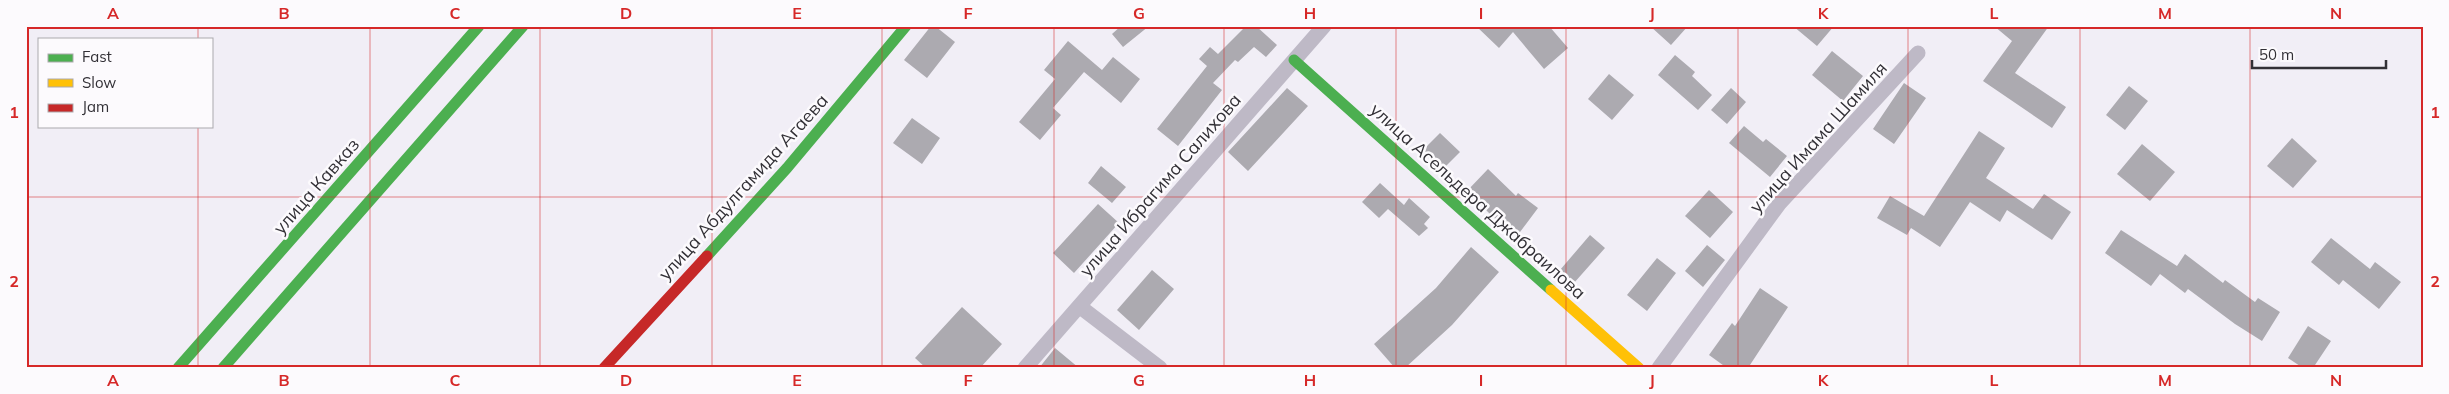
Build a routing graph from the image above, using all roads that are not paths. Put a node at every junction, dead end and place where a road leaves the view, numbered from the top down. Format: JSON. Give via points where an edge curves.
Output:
{"nodes":[{"id":1,"x":479,"y":26,"type":"edge"},
{"id":2,"x":523,"y":26,"type":"edge"},
{"id":3,"x":906,"y":26,"type":"edge"},
{"id":4,"x":1324,"y":26,"type":"edge"},
{"id":5,"x":1918,"y":53,"type":"dead end"},
{"id":6,"x":1294,"y":60,"type":"junction"},
{"id":7,"x":1079,"y":306,"type":"junction"},
{"id":8,"x":178,"y":368,"type":"edge"},
{"id":9,"x":223,"y":368,"type":"edge"},
{"id":10,"x":604,"y":368,"type":"edge"},
{"id":11,"x":1025,"y":368,"type":"edge"},
{"id":12,"x":1160,"y":368,"type":"edge"},
{"id":13,"x":1639,"y":368,"type":"edge"},
{"id":14,"x":1659,"y":368,"type":"edge"}],
"edges":[{"from":1,"to":8,"type":"main road","name":"улица Кавказ"},
{"from":2,"to":9,"type":"main road"},
{"from":3,"to":10,"type":"main road","name":"улица Абдулгамида Агаева","via":[[787,168]]},
{"from":4,"to":6,"type":"street","name":"улица Ибрагима Салихова"},
{"from":5,"to":14,"type":"street","name":"улица Имама Шамиля","via":[[1779,204]]},
{"from":6,"to":7,"type":"street","name":"улица Ибрагима Салихова"},
{"from":6,"to":13,"type":"main road","name":"улица Асельдера Джабраилова"},
{"from":7,"to":11,"type":"street","name":"улица Ибрагима Салихова"},
{"from":7,"to":12,"type":"street"}]}
